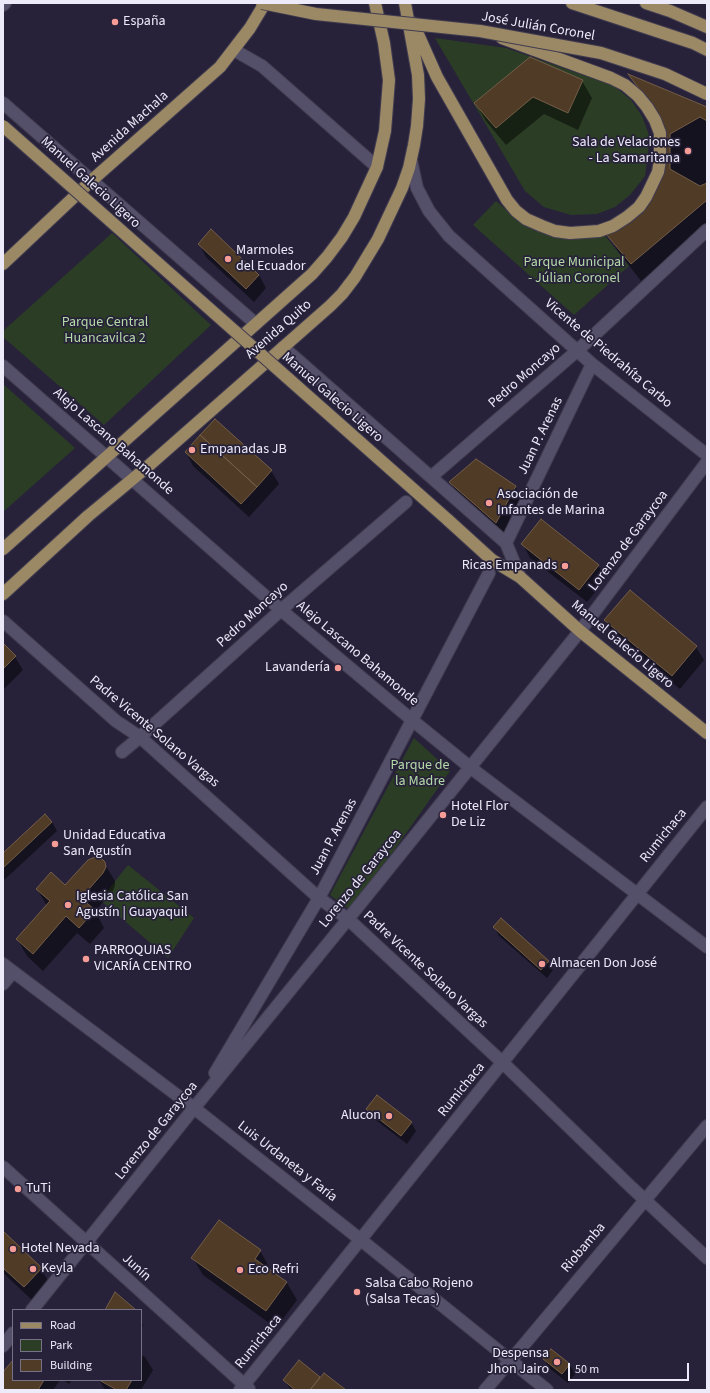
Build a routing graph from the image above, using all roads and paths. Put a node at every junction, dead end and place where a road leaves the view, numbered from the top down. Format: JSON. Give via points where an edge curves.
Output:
{"nodes":[{"id":1,"x":6,"y":3,"type":"edge"},
{"id":2,"x":262,"y":3,"type":"edge"},
{"id":3,"x":265,"y":3,"type":"edge"},
{"id":4,"x":375,"y":3,"type":"edge"},
{"id":5,"x":405,"y":3,"type":"edge"},
{"id":6,"x":572,"y":3,"type":"edge"},
{"id":7,"x":646,"y":3,"type":"edge"},
{"id":8,"x":3,"y":5,"type":"edge"},
{"id":9,"x":707,"y":27,"type":"edge"},
{"id":10,"x":480,"y":30,"type":"junction"},
{"id":11,"x":234,"y":50,"type":"junction"},
{"id":12,"x":707,"y":50,"type":"edge"},
{"id":13,"x":707,"y":94,"type":"edge"},
{"id":14,"x":3,"y":103,"type":"edge"},
{"id":15,"x":3,"y":126,"type":"edge"},
{"id":16,"x":411,"y":160,"type":"junction"},
{"id":17,"x":377,"y":167,"type":"junction"},
{"id":18,"x":92,"y":181,"type":"junction"},
{"id":19,"x":707,"y":230,"type":"edge"},
{"id":20,"x":3,"y":264,"type":"edge"},
{"id":21,"x":256,"y":324,"type":"junction"},
{"id":22,"x":283,"y":347,"type":"junction"},
{"id":23,"x":578,"y":350,"type":"junction"},
{"id":24,"x":592,"y":364,"type":"junction"},
{"id":25,"x":3,"y":366,"type":"edge"},
{"id":26,"x":707,"y":455,"type":"edge"},
{"id":27,"x":106,"y":456,"type":"junction"},
{"id":28,"x":707,"y":462,"type":"edge"},
{"id":29,"x":431,"y":477,"type":"junction"},
{"id":30,"x":132,"y":479,"type":"junction"},
{"id":31,"x":406,"y":502,"type":"dead end"},
{"id":32,"x":506,"y":543,"type":"junction"},
{"id":33,"x":3,"y":549,"type":"edge"},
{"id":34,"x":489,"y":573,"type":"dead end"},
{"id":35,"x":520,"y":577,"type":"junction"},
{"id":36,"x":3,"y":594,"type":"edge"},
{"id":37,"x":282,"y":610,"type":"junction"},
{"id":38,"x":3,"y":621,"type":"edge"},
{"id":39,"x":580,"y":631,"type":"junction"},
{"id":40,"x":412,"y":720,"type":"junction"},
{"id":41,"x":707,"y":733,"type":"edge"},
{"id":42,"x":140,"y":737,"type":"junction"},
{"id":43,"x":122,"y":752,"type":"dead end"},
{"id":44,"x":470,"y":768,"type":"junction"},
{"id":45,"x":707,"y":807,"type":"edge"},
{"id":46,"x":638,"y":894,"type":"junction"},
{"id":47,"x":319,"y":898,"type":"junction"},
{"id":48,"x":348,"y":919,"type":"junction"},
{"id":49,"x":707,"y":947,"type":"edge"},
{"id":50,"x":3,"y":964,"type":"edge"},
{"id":51,"x":13,"y":972,"type":"junction"},
{"id":52,"x":3,"y":984,"type":"edge"},
{"id":53,"x":503,"y":1063,"type":"junction"},
{"id":54,"x":194,"y":1108,"type":"junction"},
{"id":55,"x":707,"y":1126,"type":"edge"},
{"id":56,"x":3,"y":1167,"type":"edge"},
{"id":57,"x":644,"y":1200,"type":"junction"},
{"id":58,"x":361,"y":1240,"type":"junction"},
{"id":59,"x":86,"y":1243,"type":"junction"},
{"id":60,"x":707,"y":1258,"type":"edge"},
{"id":61,"x":33,"y":1309,"type":"edge"},
{"id":62,"x":12,"y":1335,"type":"edge"},
{"id":63,"x":3,"y":1346,"type":"edge"},
{"id":64,"x":511,"y":1360,"type":"junction"},
{"id":65,"x":244,"y":1388,"type":"edge"},
{"id":66,"x":484,"y":1390,"type":"edge"},
{"id":67,"x":547,"y":1390,"type":"edge"}],
"edges":[{"from":1,"to":8,"type":"street"},
{"from":2,"to":10,"type":"main road","name":"José Julián Coronel","bridge":true,"via":[[316,14]]},
{"from":3,"to":11,"type":"main road","name":"Avenida Machala"},
{"from":4,"to":17,"type":"main road","name":"Avenida Quito","via":[[389,80],[385,131]]},
{"from":5,"to":10,"type":"main road","bridge":true,"via":[[437,78],[507,200],[516,211],[526,219],[555,231],[570,233],[599,231],[628,217],[646,198],[658,172],[660,160],[660,133],[655,120],[638,96],[611,78]]},
{"from":5,"to":16,"type":"main road","name":"Avenida Quito","via":[[418,75],[419,99]]},
{"from":6,"to":12,"type":"main road","name":"José Julián Coronel","via":[[693,43]]},
{"from":7,"to":9,"type":"main road"},
{"from":10,"to":13,"type":"main road","name":"José Julián Coronel","bridge":true,"via":[[601,53],[665,74]]},
{"from":11,"to":17,"type":"street","via":[[262,66]]},
{"from":11,"to":18,"type":"main road","name":"Avenida Machala","via":[[220,67]]},
{"from":14,"to":18,"type":"street","name":"Manuel Galecio Ligero"},
{"from":15,"to":35,"type":"main road","name":"Manuel Galecio Ligero","bridge":true,"via":[[492,560]]},
{"from":16,"to":22,"type":"main road","name":"Avenida Quito","via":[[402,188],[378,239],[355,277],[330,306]]},
{"from":16,"to":23,"type":"street","name":"Vicente de Piedrahíta Carbo","via":[[417,188],[429,211],[449,236]]},
{"from":17,"to":21,"type":"main road","name":"Avenida Quito","via":[[354,217],[327,257],[312,274]]},
{"from":18,"to":20,"type":"main road","name":"Avenida Machala"},
{"from":18,"to":21,"type":"street","name":"Manuel Galecio Ligero"},
{"from":19,"to":23,"type":"street","name":"Pedro Moncayo"},
{"from":21,"to":27,"type":"main road","name":"Avenida Quito"},
{"from":22,"to":29,"type":"street","name":"Manuel Galecio Ligero"},
{"from":22,"to":30,"type":"main road","name":"Avenida Quito"},
{"from":23,"to":24,"type":"street","name":"Vicente de Piedrahíta Carbo"},
{"from":23,"to":29,"type":"street","name":"Pedro Moncayo"},
{"from":24,"to":26,"type":"street","name":"Vicente de Piedrahíta Carbo"},
{"from":24,"to":32,"type":"street","name":"Juan P. Arenas"},
{"from":25,"to":27,"type":"street","name":"Alejo Lascano Bahamonde"},
{"from":27,"to":30,"type":"street","name":"Alejo Lascano Bahamonde"},
{"from":27,"to":33,"type":"main road","name":"Avenida Quito"},
{"from":28,"to":39,"type":"street","name":"Lorenzo de Garaycoa"},
{"from":29,"to":32,"type":"street","name":"Manuel Galecio Ligero"},
{"from":30,"to":36,"type":"main road","name":"Avenida Quito"},
{"from":30,"to":37,"type":"street","name":"Alejo Lascano Bahamonde"},
{"from":31,"to":37,"type":"street","name":"Pedro Moncayo"},
{"from":32,"to":35,"type":"street","name":"Manuel Galecio Ligero"},
{"from":34,"to":40,"type":"street","name":"Juan P. Arenas"},
{"from":35,"to":39,"type":"main road","name":"Manuel Galecio Ligero"},
{"from":37,"to":40,"type":"street","name":"Alejo Lascano Bahamonde"},
{"from":37,"to":42,"type":"street","name":"Pedro Moncayo"},
{"from":38,"to":42,"type":"street","name":"Padre Vicente Solano Vargas","via":[[116,722]]},
{"from":39,"to":41,"type":"main road","name":"Manuel Galecio Ligero"},
{"from":39,"to":44,"type":"street","name":"Lorenzo de Garaycoa"},
{"from":40,"to":44,"type":"street","name":"Alejo Lascano Bahamonde"},
{"from":40,"to":47,"type":"street","name":"Juan P. Arenas"},
{"from":42,"to":43,"type":"street","name":"Pedro Moncayo"},
{"from":42,"to":47,"type":"street","name":"Padre Vicente Solano Vargas"},
{"from":44,"to":46,"type":"street","name":"Alejo Lascano Bahamonde"},
{"from":44,"to":48,"type":"street","name":"Lorenzo de Garaycoa"},
{"from":45,"to":46,"type":"street","name":"Rumichaca"},
{"from":46,"to":49,"type":"street","name":"Alejo Lascano Bahamonde"},
{"from":46,"to":53,"type":"street","name":"Rumichaca"},
{"from":47,"to":48,"type":"street","name":"Padre Vicente Solano Vargas"},
{"from":47,"to":54,"type":"street","name":"Juan P. Arenas"},
{"from":48,"to":53,"type":"street","name":"Padre Vicente Solano Vargas"},
{"from":48,"to":54,"type":"street","name":"Lorenzo de Garaycoa"},
{"from":50,"to":51,"type":"street","name":"Luis Urdaneta y Faría"},
{"from":51,"to":52,"type":"street"},
{"from":51,"to":54,"type":"street","name":"Luis Urdaneta y Faría"},
{"from":53,"to":57,"type":"street","name":"Padre Vicente Solano Vargas"},
{"from":53,"to":58,"type":"street","name":"Rumichaca"},
{"from":54,"to":58,"type":"street","name":"Luis Urdaneta y Faría"},
{"from":54,"to":59,"type":"street","name":"Lorenzo de Garaycoa"},
{"from":55,"to":57,"type":"street","name":"Riobamba"},
{"from":56,"to":59,"type":"street","name":"Junín"},
{"from":57,"to":60,"type":"street","name":"Padre Vicente Solano Vargas"},
{"from":57,"to":64,"type":"street","name":"Riobamba"},
{"from":58,"to":64,"type":"street","name":"Luis Urdaneta y Faría"},
{"from":58,"to":65,"type":"street","name":"Rumichaca"},
{"from":59,"to":61,"type":"street","name":"Lorenzo de Garaycoa"},
{"from":59,"to":65,"type":"street","name":"Junín"},
{"from":62,"to":63,"type":"street"},
{"from":64,"to":66,"type":"street","name":"Riobamba"},
{"from":64,"to":67,"type":"street","name":"Luis Urdaneta y Faría"}]}
